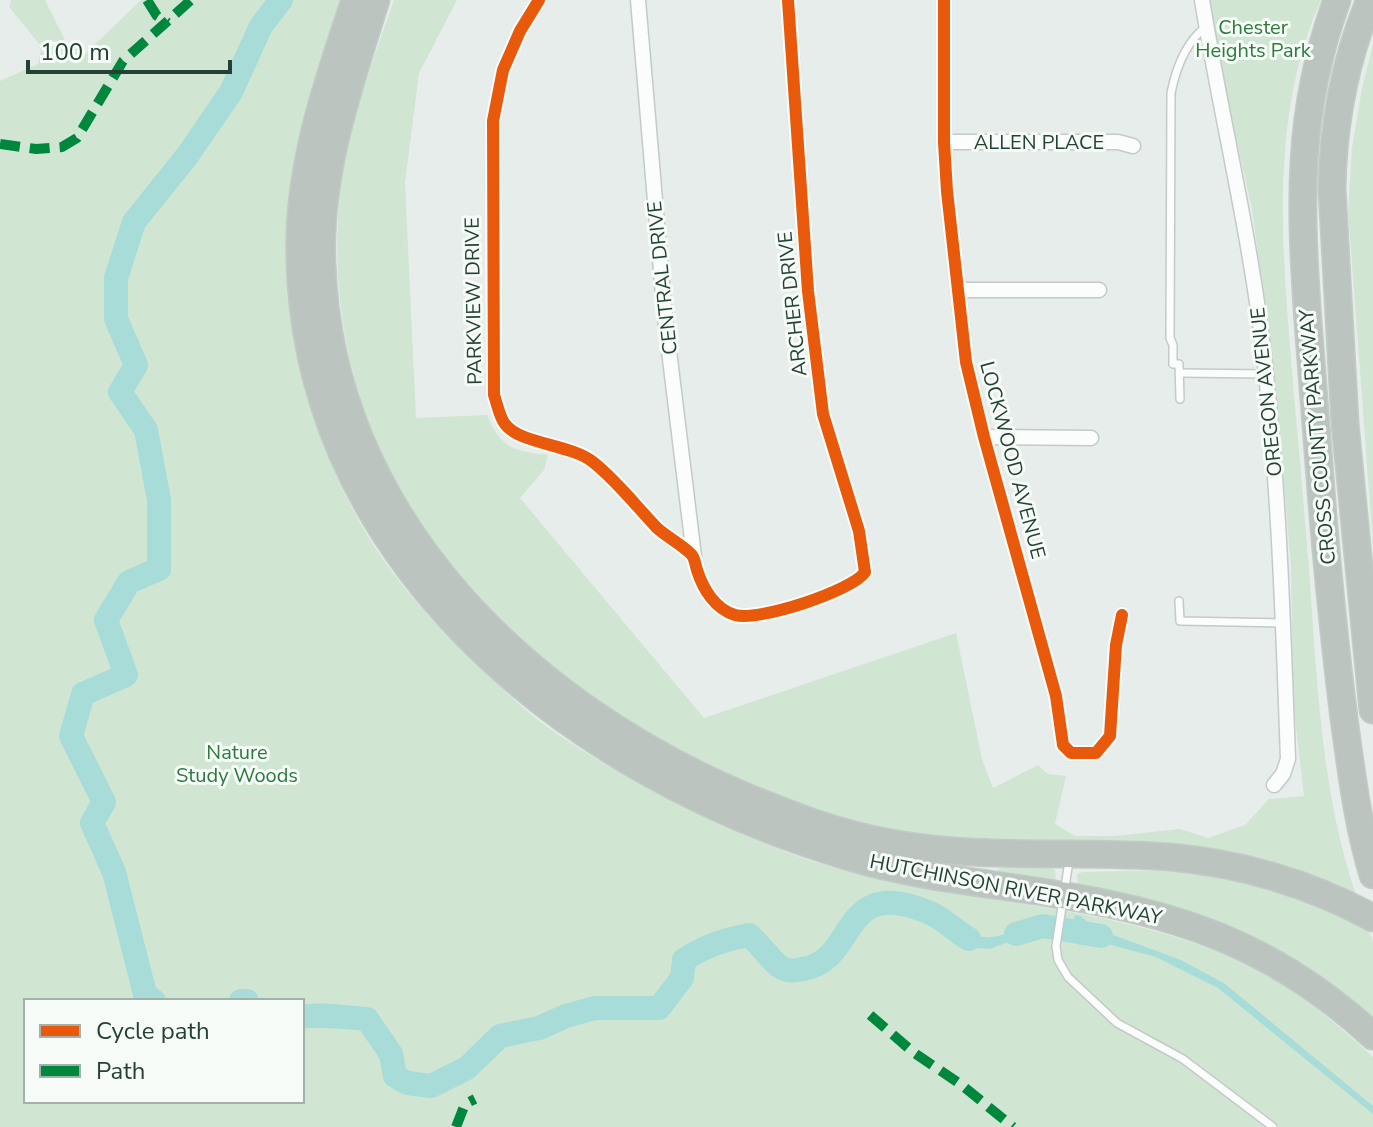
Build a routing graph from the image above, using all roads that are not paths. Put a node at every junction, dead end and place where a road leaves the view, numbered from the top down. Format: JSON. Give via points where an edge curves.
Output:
{"nodes":[{"id":1,"x":355,"y":0,"type":"edge"},
{"id":2,"x":376,"y":0,"type":"edge"},
{"id":3,"x":539,"y":0,"type":"edge"},
{"id":4,"x":638,"y":0,"type":"edge"},
{"id":5,"x":788,"y":0,"type":"edge"},
{"id":6,"x":944,"y":0,"type":"edge"},
{"id":7,"x":1202,"y":0,"type":"edge"},
{"id":8,"x":1337,"y":0,"type":"edge"},
{"id":9,"x":1370,"y":0,"type":"edge"},
{"id":10,"x":1207,"y":26,"type":"junction"},
{"id":11,"x":944,"y":142,"type":"junction"},
{"id":12,"x":1133,"y":146,"type":"dead end"},
{"id":13,"x":958,"y":290,"type":"junction"},
{"id":14,"x":1099,"y":290,"type":"dead end"},
{"id":15,"x":1180,"y":373,"type":"junction"},
{"id":16,"x":1266,"y":374,"type":"junction"},
{"id":17,"x":1180,"y":399,"type":"dead end"},
{"id":18,"x":984,"y":437,"type":"junction"},
{"id":19,"x":1091,"y":438,"type":"dead end"},
{"id":20,"x":694,"y":556,"type":"junction"},
{"id":21,"x":1179,"y":601,"type":"dead end"},
{"id":22,"x":1122,"y":615,"type":"dead end"},
{"id":23,"x":1283,"y":623,"type":"junction"},
{"id":24,"x":1373,"y":710,"type":"edge"},
{"id":25,"x":1274,"y":785,"type":"dead end"},
{"id":26,"x":1070,"y":855,"type":"junction"},
{"id":27,"x":1373,"y":875,"type":"edge"},
{"id":28,"x":1062,"y":903,"type":"junction"},
{"id":29,"x":1373,"y":918,"type":"edge"},
{"id":30,"x":1373,"y":1036,"type":"edge"},
{"id":31,"x":1273,"y":1127,"type":"edge"}],
"edges":[{"from":1,"to":28,"type":"highway","name":"HUTCHINSON RIVER PARKWAY","via":[[307,166],[300,233],[304,310],[317,380],[340,448],[384,533],[426,591],[474,644],[542,704],[695,797],[852,858]]},
{"from":2,"to":26,"type":"highway","name":"HUTCHINSON RIVER PARKWAY","via":[[327,177],[321,247],[326,315],[339,381],[364,449],[405,524],[449,585],[506,644],[575,701],[647,747],[735,792],[888,843]]},
{"from":3,"to":20,"type":"street","name":"PARKVIEW DRIVE","via":[[503,70],[493,121],[494,395],[512,430],[587,458]]},
{"from":4,"to":20,"type":"street","name":"CENTRAL DRIVE","via":[[665,318]]},
{"from":5,"to":20,"type":"street","name":"ARCHER DRIVE","via":[[808,291],[823,414],[865,563],[862,577],[794,607],[763,616],[734,615],[714,603]]},
{"from":6,"to":11,"type":"street","name":"LOCKWOOD AVENUE"},
{"from":7,"to":10,"type":"street","name":"OREGON AVENUE"},
{"from":8,"to":27,"type":"highway","name":"CROSS COUNTY PARKWAY","via":[[1306,117],[1302,216],[1334,630],[1354,788]]},
{"from":9,"to":24,"type":"highway","name":"CROSS COUNTY PARKWAY","via":[[1341,97],[1332,189],[1345,423]]},
{"from":10,"to":15,"type":"lane","via":[[1181,58],[1171,93],[1170,338],[1173,364],[1179,364]]},
{"from":10,"to":16,"type":"street","name":"OREGON AVENUE","via":[[1246,230]]},
{"from":11,"to":12,"type":"street","name":"ALLEN PLACE"},
{"from":11,"to":13,"type":"street","name":"LOCKWOOD AVENUE"},
{"from":13,"to":14,"type":"street"},
{"from":13,"to":18,"type":"street","name":"LOCKWOOD AVENUE","via":[[966,362]]},
{"from":15,"to":16,"type":"lane"},
{"from":15,"to":17,"type":"lane"},
{"from":16,"to":23,"type":"street","name":"OREGON AVENUE"},
{"from":18,"to":19,"type":"street"},
{"from":18,"to":22,"type":"street","name":"LOCKWOOD AVENUE","via":[[1056,696],[1063,745],[1071,753],[1096,753],[1110,736]]},
{"from":21,"to":23,"type":"lane","via":[[1180,621]]},
{"from":23,"to":25,"type":"street","name":"OREGON AVENUE","via":[[1288,759]]},
{"from":26,"to":28,"type":"lane"},
{"from":26,"to":29,"type":"highway","name":"HUTCHINSON RIVER PARKWAY","via":[[1167,857],[1236,867],[1308,888]]},
{"from":28,"to":30,"type":"highway","name":"HUTCHINSON RIVER PARKWAY","via":[[1166,916],[1235,942],[1308,983]]},
{"from":28,"to":31,"type":"lane","via":[[1056,946],[1068,977],[1117,1023],[1183,1059]]}]}
